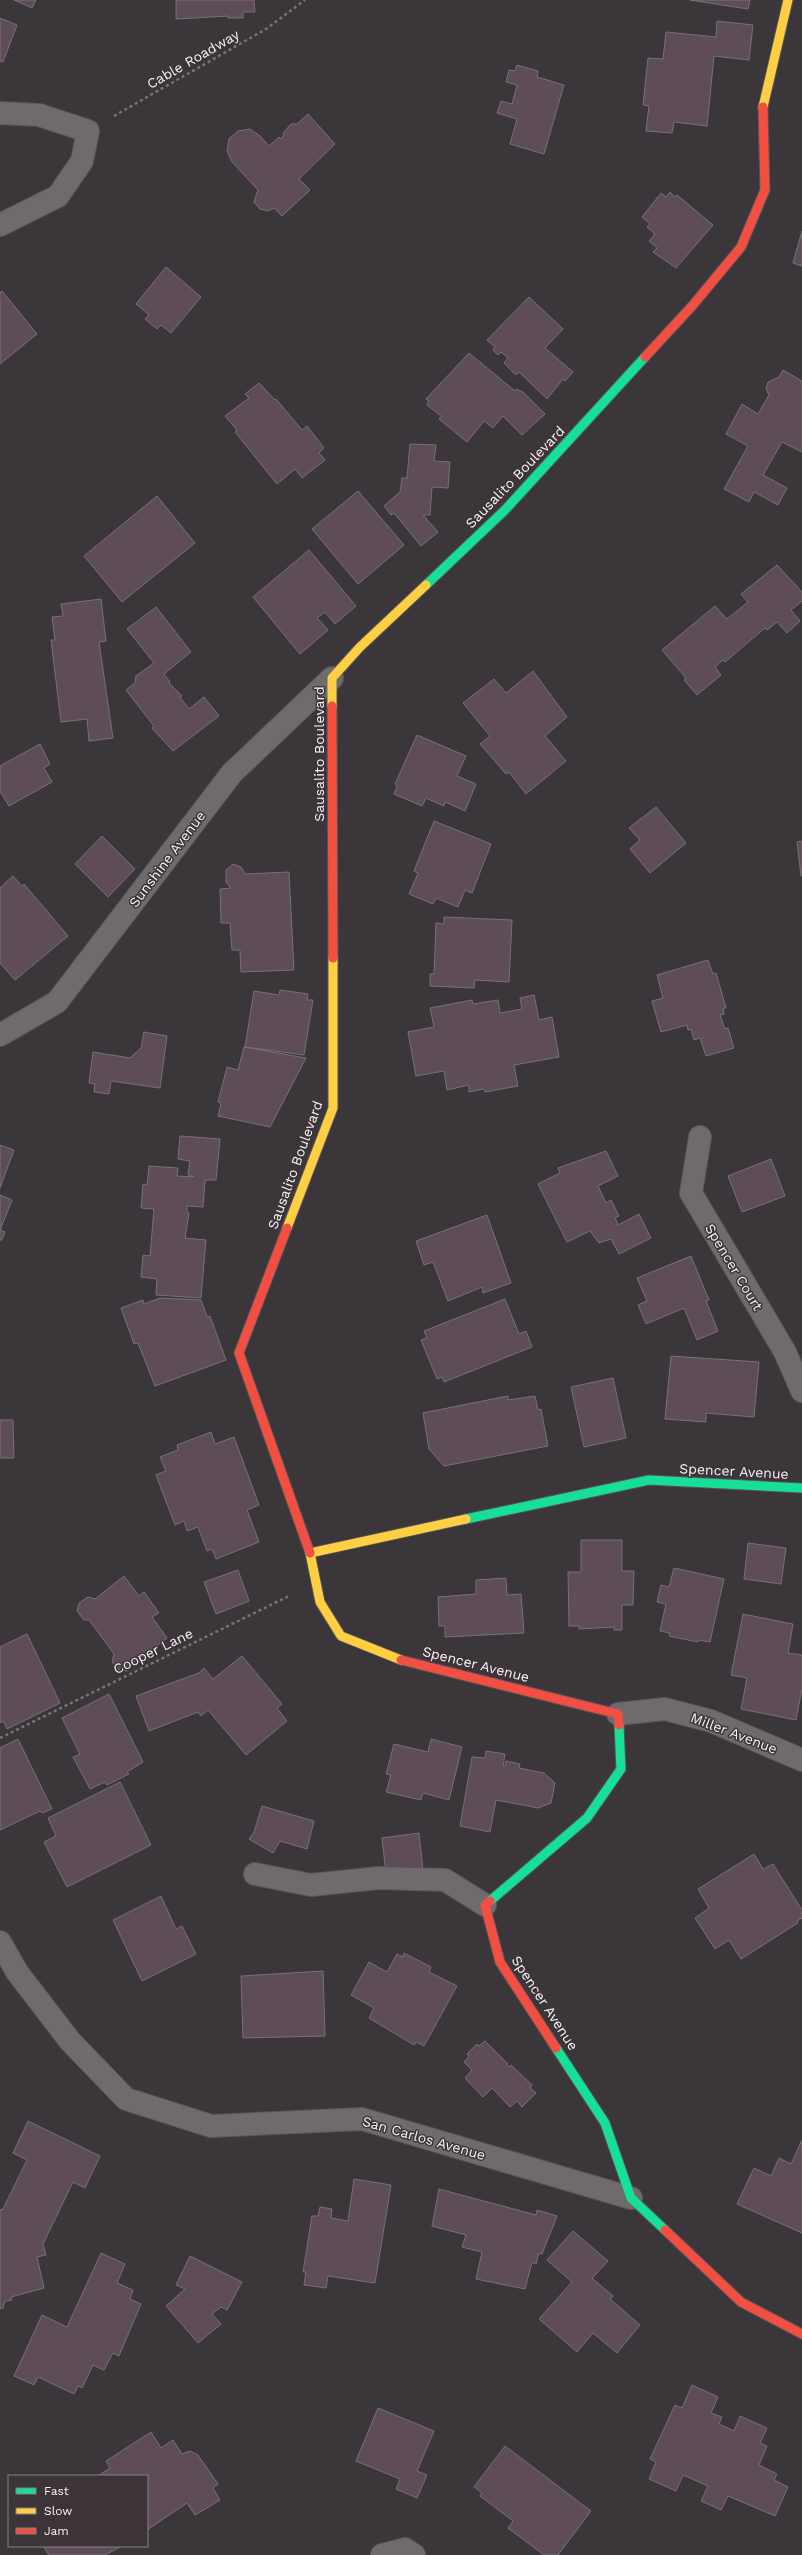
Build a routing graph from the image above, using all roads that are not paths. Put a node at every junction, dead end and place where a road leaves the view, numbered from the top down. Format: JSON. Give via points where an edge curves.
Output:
{"nodes":[{"id":1,"x":788,"y":0,"type":"edge"},
{"id":2,"x":0,"y":113,"type":"edge"},
{"id":3,"x":0,"y":225,"type":"edge"},
{"id":4,"x":332,"y":678,"type":"junction"},
{"id":5,"x":0,"y":1035,"type":"edge"},
{"id":6,"x":700,"y":1137,"type":"dead end"},
{"id":7,"x":802,"y":1391,"type":"edge"},
{"id":8,"x":802,"y":1488,"type":"edge"},
{"id":9,"x":310,"y":1553,"type":"junction"},
{"id":10,"x":618,"y":1714,"type":"junction"},
{"id":11,"x":802,"y":1760,"type":"edge"},
{"id":12,"x":255,"y":1874,"type":"dead end"},
{"id":13,"x":485,"y":1905,"type":"junction"},
{"id":14,"x":0,"y":1942,"type":"edge"},
{"id":15,"x":631,"y":2198,"type":"junction"},
{"id":16,"x":802,"y":2334,"type":"edge"},
{"id":17,"x":382,"y":2555,"type":"edge"},
{"id":18,"x":414,"y":2555,"type":"edge"}],
"edges":[{"from":1,"to":4,"type":"street","name":"Sausalito Boulevard","via":[[763,108],[765,190],[741,247],[688,311],[505,510],[360,647]]},
{"from":2,"to":3,"type":"street","via":[[39,115],[88,131],[82,161],[58,196]]},
{"from":4,"to":5,"type":"street","name":"Sunshine Avenue","via":[[232,773],[57,1002]]},
{"from":4,"to":9,"type":"street","name":"Sausalito Boulevard","via":[[333,1108],[239,1353]]},
{"from":6,"to":7,"type":"street","name":"Spencer Court","via":[[691,1193],[785,1352]]},
{"from":8,"to":9,"type":"street","name":"Spencer Avenue","via":[[649,1480]]},
{"from":9,"to":10,"type":"street","name":"Spencer Avenue","via":[[320,1602],[341,1636],[398,1659]]},
{"from":10,"to":11,"type":"street","name":"Miller Avenue","via":[[665,1709],[711,1721]]},
{"from":10,"to":13,"type":"street","via":[[621,1769],[587,1818]]},
{"from":12,"to":13,"type":"street","via":[[311,1885],[379,1878],[445,1880]]},
{"from":13,"to":15,"type":"street","name":"Spencer Avenue","via":[[500,1962],[605,2123]]},
{"from":14,"to":15,"type":"street","name":"San Carlos Avenue","via":[[17,1972],[70,2041],[126,2099],[211,2126],[362,2119]]},
{"from":15,"to":16,"type":"street","name":"San Carlos Avenue","via":[[741,2302]]},
{"from":17,"to":18,"type":"street","via":[[405,2549]]}]}
